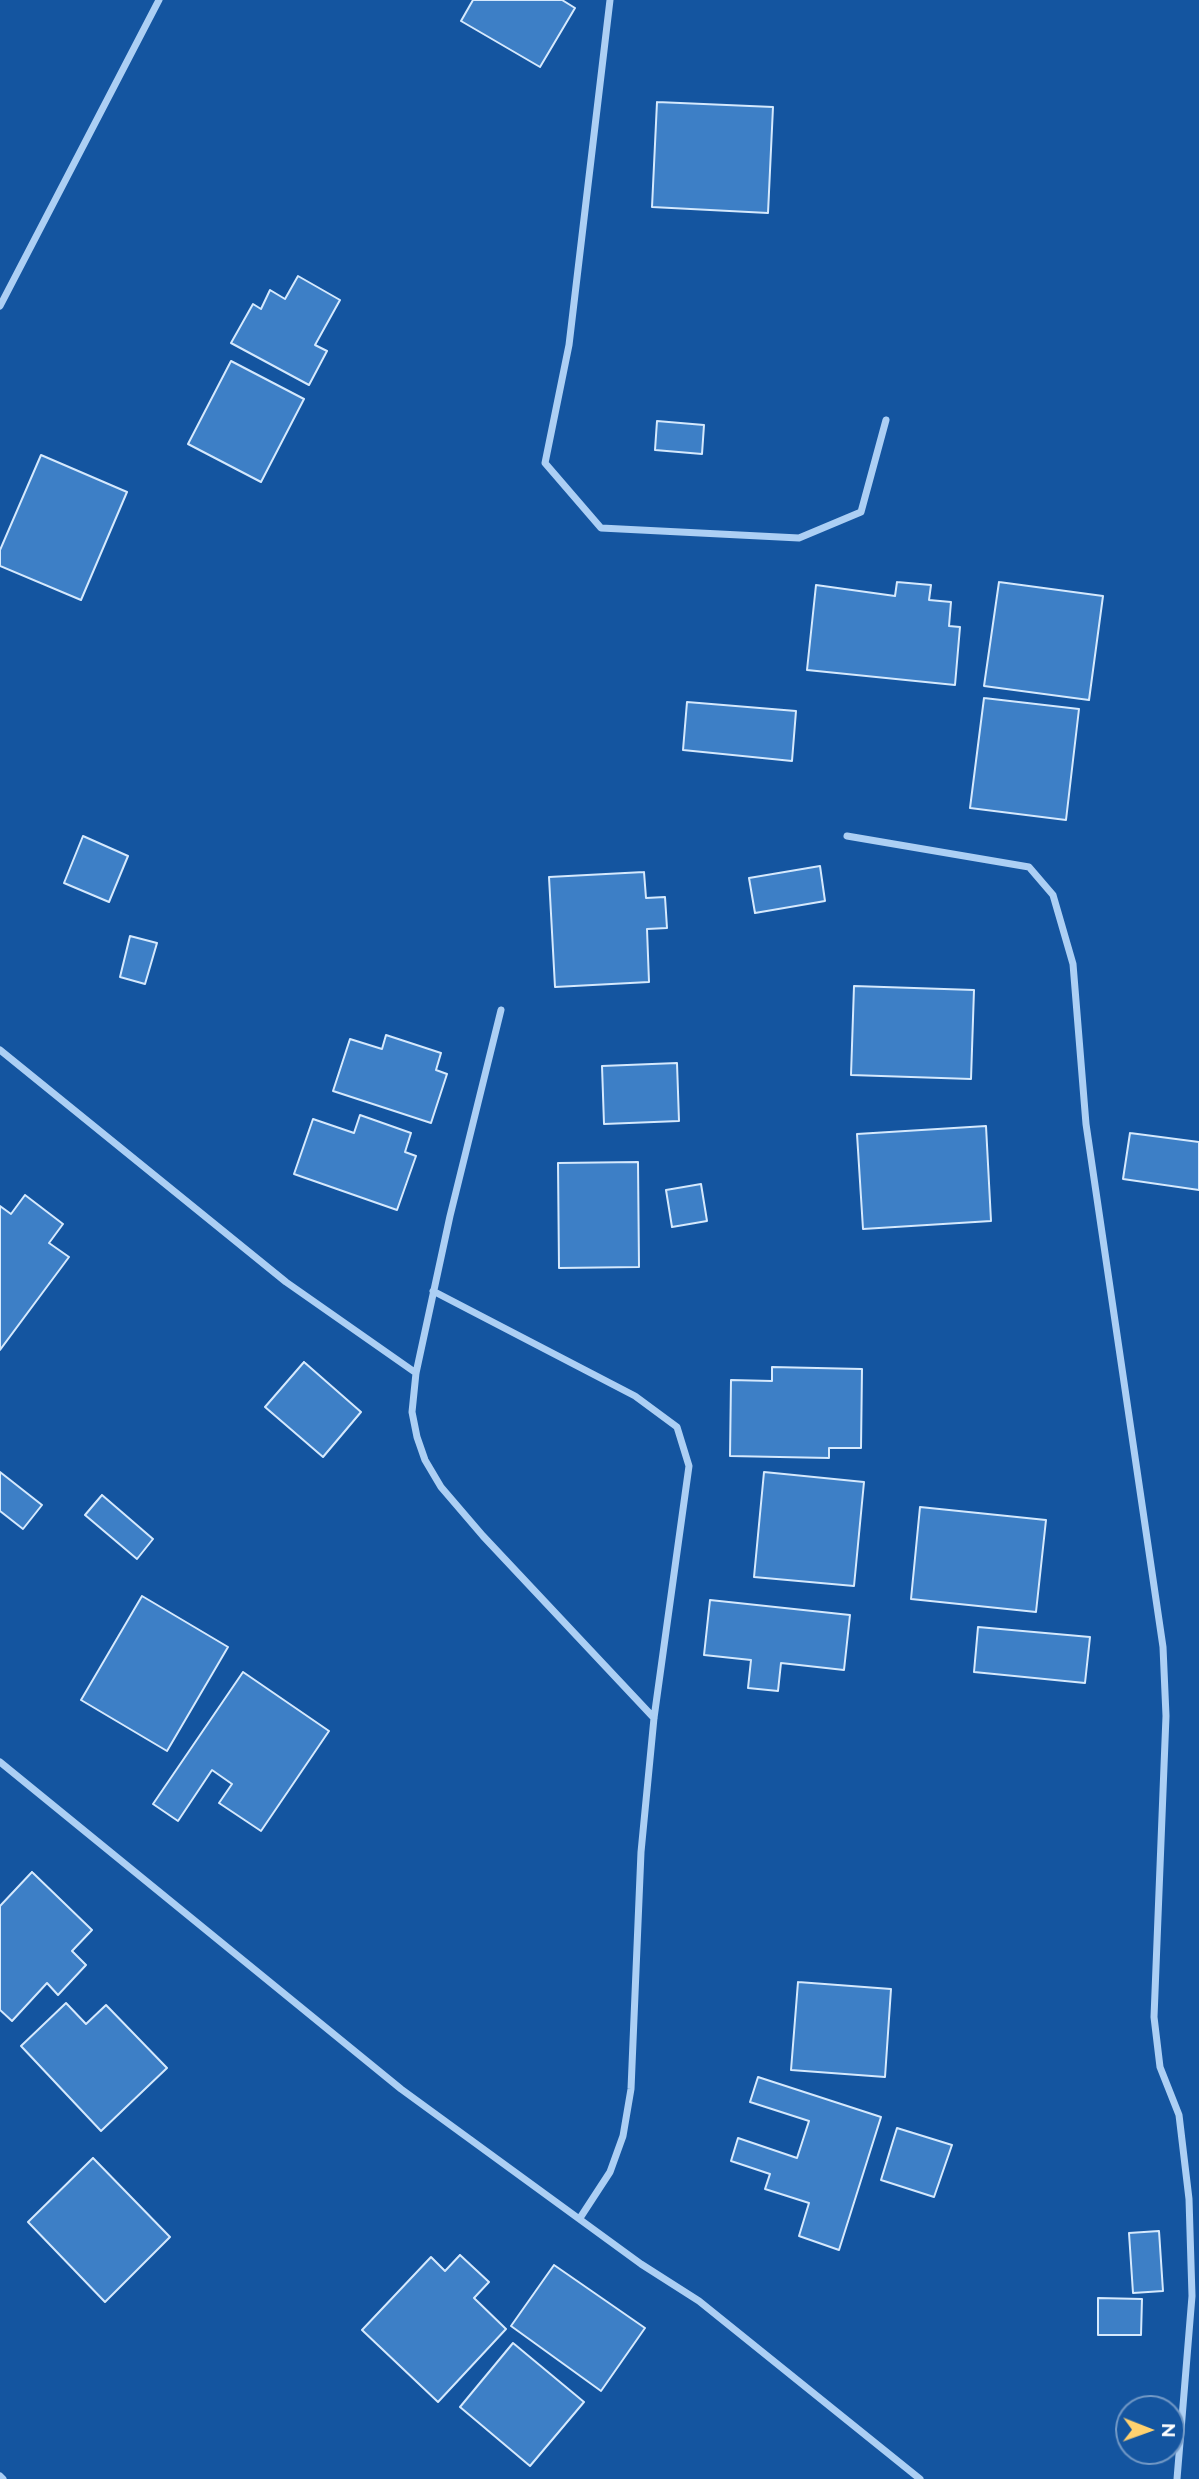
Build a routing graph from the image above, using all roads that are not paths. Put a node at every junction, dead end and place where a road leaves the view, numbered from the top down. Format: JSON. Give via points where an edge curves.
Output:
{"nodes":[{"id":1,"x":159,"y":0,"type":"edge"},
{"id":2,"x":610,"y":0,"type":"edge"},
{"id":3,"x":0,"y":306,"type":"edge"},
{"id":4,"x":886,"y":420,"type":"dead end"},
{"id":5,"x":847,"y":836,"type":"dead end"},
{"id":6,"x":501,"y":1010,"type":"dead end"},
{"id":7,"x":0,"y":1050,"type":"edge"},
{"id":8,"x":433,"y":1291,"type":"junction"},
{"id":9,"x":416,"y":1373,"type":"junction"},
{"id":10,"x":654,"y":1718,"type":"junction"},
{"id":11,"x":0,"y":1762,"type":"edge"},
{"id":12,"x":580,"y":2218,"type":"junction"},
{"id":13,"x":920,"y":2479,"type":"edge"},
{"id":14,"x":1177,"y":2479,"type":"edge"}],
"edges":[{"from":1,"to":3,"type":"street"},
{"from":2,"to":4,"type":"street","via":[[569,345],[545,463],[601,527],[799,538],[861,512]]},
{"from":5,"to":14,"type":"street","via":[[1029,867],[1053,895],[1073,964],[1086,1124],[1163,1647],[1166,1716],[1154,2017],[1160,2067],[1179,2115],[1189,2199],[1192,2296]]},
{"from":6,"to":8,"type":"street"},
{"from":7,"to":9,"type":"street","via":[[286,1282]]},
{"from":8,"to":9,"type":"street"},
{"from":8,"to":10,"type":"street","via":[[635,1396],[677,1427],[689,1466]]},
{"from":9,"to":10,"type":"street","via":[[412,1412],[417,1437],[441,1487]]},
{"from":10,"to":12,"type":"street","via":[[641,1852],[631,2089],[623,2136],[610,2172]]},
{"from":11,"to":12,"type":"street","via":[[401,2089]]},
{"from":12,"to":13,"type":"street","via":[[699,2301]]}]}
